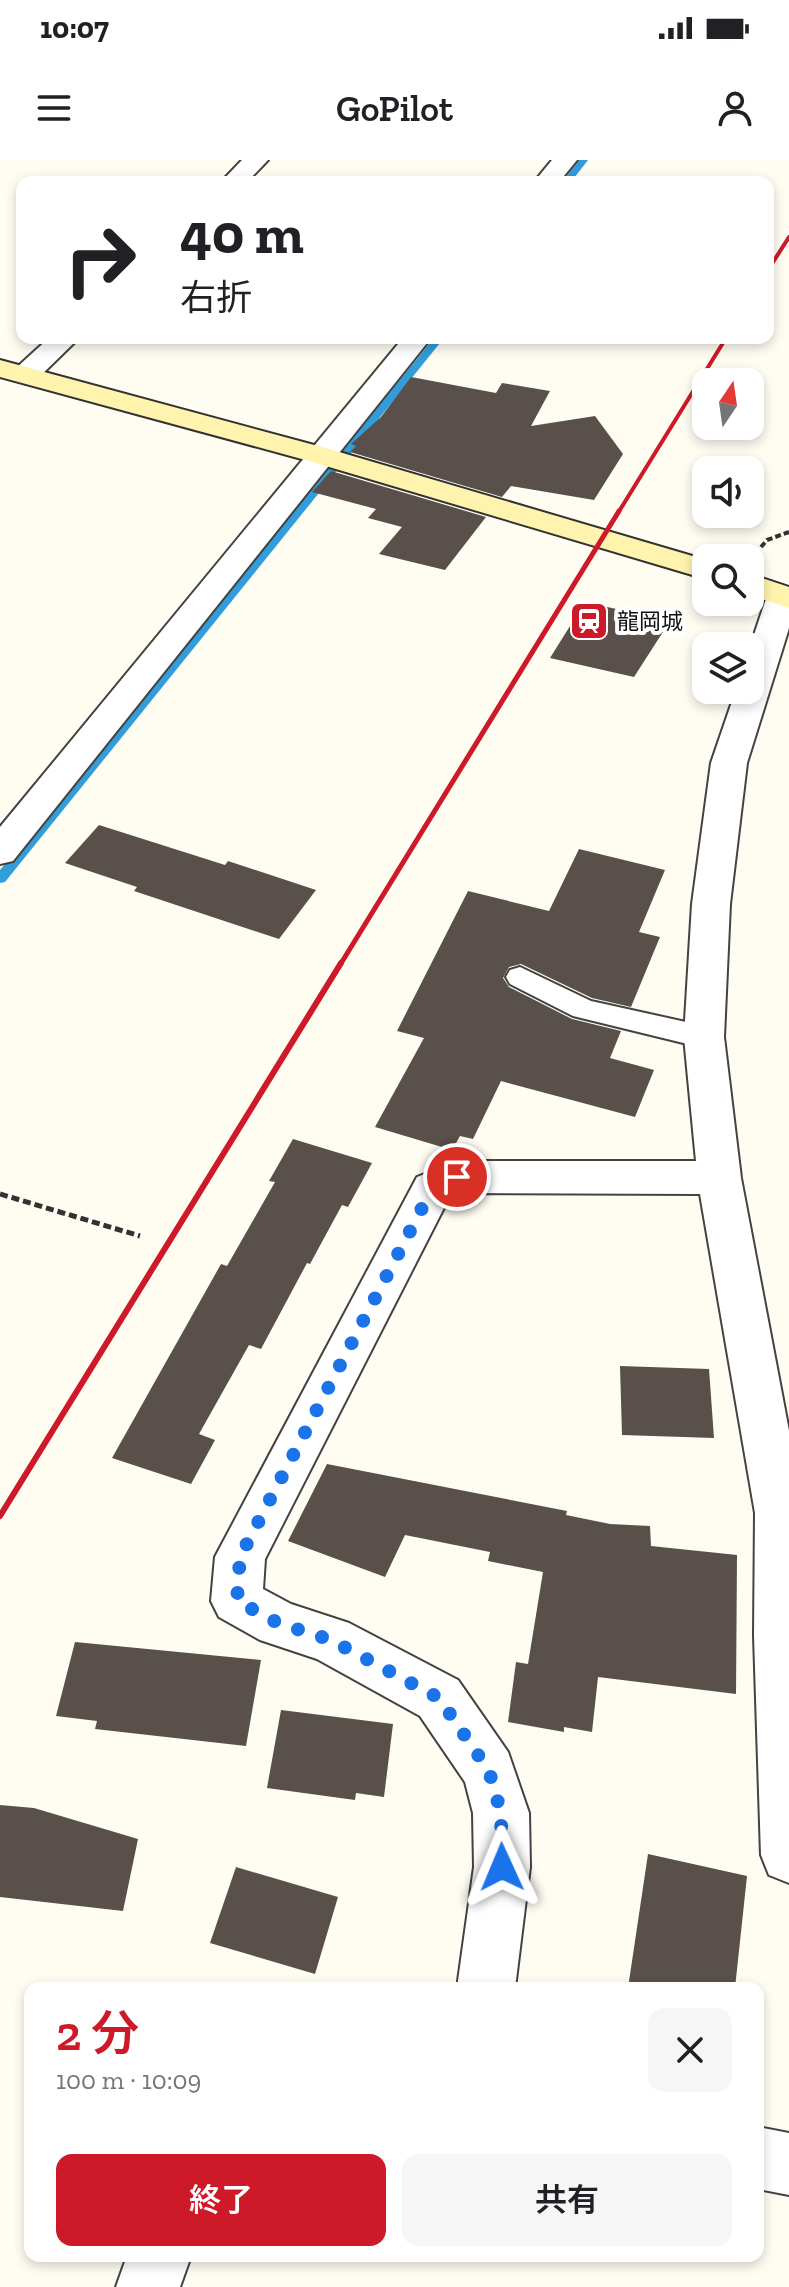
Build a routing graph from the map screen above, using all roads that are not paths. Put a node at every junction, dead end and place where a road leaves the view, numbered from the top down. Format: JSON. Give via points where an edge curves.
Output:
{"nodes":[{"id":1,"x":256,"y":160,"type":"edge"},
{"id":2,"x":565,"y":160,"type":"edge"},
{"id":3,"x":239,"y":176,"type":"edge"},
{"id":4,"x":551,"y":176,"type":"edge"},
{"id":5,"x":56,"y":344,"type":"edge"},
{"id":6,"x":412,"y":344,"type":"edge"},
{"id":7,"x":13,"y":372,"type":"edge"},
{"id":8,"x":319,"y":455,"type":"junction"},
{"id":9,"x":692,"y":566,"type":"edge"},
{"id":10,"x":774,"y":593,"type":"edge"},
{"id":11,"x":0,"y":852,"type":"edge"},
{"id":12,"x":520,"y":977,"type":"dead end"},
{"id":13,"x":704,"y":1037,"type":"junction"},
{"id":14,"x":719,"y":1178,"type":"junction"},
{"id":15,"x":775,"y":1414,"type":"edge"},
{"id":16,"x":789,"y":1855,"type":"edge"},
{"id":17,"x":487,"y":1982,"type":"edge"},
{"id":18,"x":764,"y":2159,"type":"edge"},
{"id":19,"x":789,"y":2164,"type":"edge"},
{"id":20,"x":157,"y":2262,"type":"edge"},
{"id":21,"x":148,"y":2287,"type":"edge"}],
"edges":[{"from":1,"to":3,"type":"street"},
{"from":2,"to":4,"type":"street"},
{"from":5,"to":7,"type":"street"},
{"from":6,"to":8,"type":"street"},
{"from":7,"to":8,"type":"street"},
{"from":8,"to":9,"type":"street"},
{"from":8,"to":11,"type":"street"},
{"from":10,"to":13,"type":"street","via":[[729,763],[711,904]]},
{"from":12,"to":13,"type":"lane","via":[[583,1009]]},
{"from":13,"to":14,"type":"street"},
{"from":14,"to":15,"type":"street"},
{"from":14,"to":17,"type":"street","via":[[457,1177],[432,1189],[240,1557],[237,1601],[278,1623],[331,1640],[439,1698],[489,1771],[501,1813],[502,1867]]},
{"from":15,"to":16,"type":"street"},
{"from":18,"to":19,"type":"street"},
{"from":20,"to":21,"type":"street"}]}
